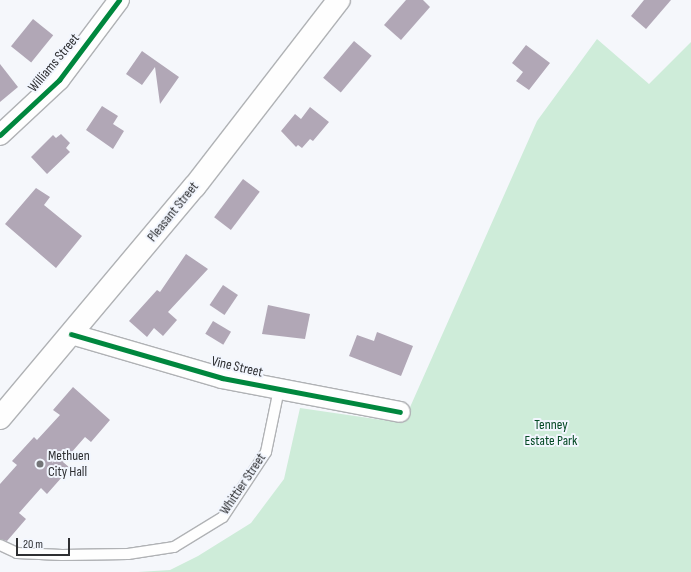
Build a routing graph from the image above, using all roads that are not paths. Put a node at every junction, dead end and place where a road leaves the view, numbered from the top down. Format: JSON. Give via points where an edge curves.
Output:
{"nodes":[{"id":1,"x":120,"y":0,"type":"edge"},
{"id":2,"x":339,"y":0,"type":"edge"},
{"id":3,"x":0,"y":135,"type":"edge"},
{"id":4,"x":71,"y":334,"type":"junction"},
{"id":5,"x":279,"y":389,"type":"junction"},
{"id":6,"x":400,"y":412,"type":"dead end"},
{"id":7,"x":0,"y":418,"type":"edge"},
{"id":8,"x":0,"y":545,"type":"edge"}],
"edges":[{"from":1,"to":3,"type":"street","name":"Williams Street","via":[[59,80]]},
{"from":2,"to":4,"type":"main road","name":"Pleasant Street","via":[[195,186]]},
{"from":4,"to":5,"type":"street","name":"Vine Street","via":[[222,378]]},
{"from":4,"to":7,"type":"main road","name":"Pleasant Street"},
{"from":5,"to":6,"type":"street","name":"Vine Street"},
{"from":5,"to":8,"type":"lane","name":"Whittier Street","via":[[266,452],[223,517],[174,547],[128,554],[62,555],[17,553]]}]}
